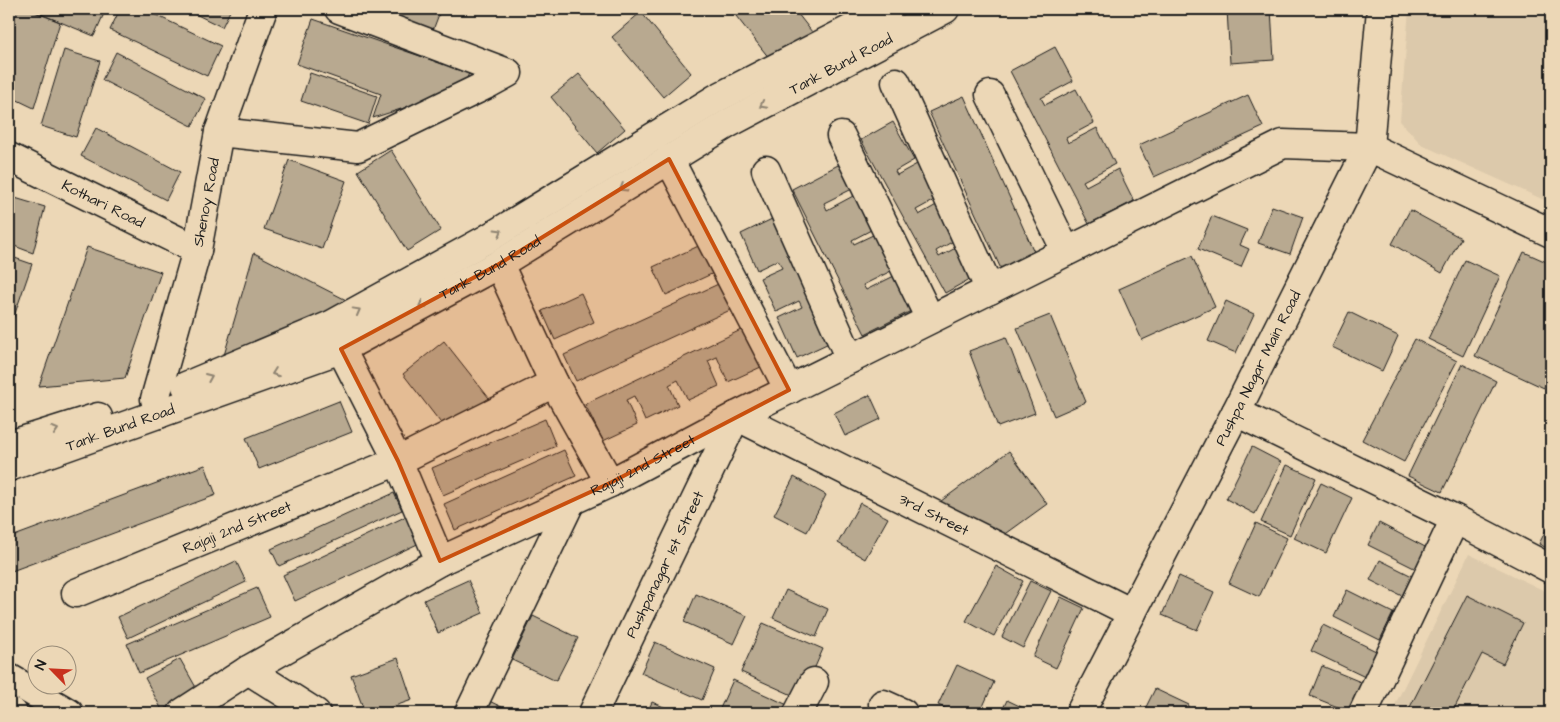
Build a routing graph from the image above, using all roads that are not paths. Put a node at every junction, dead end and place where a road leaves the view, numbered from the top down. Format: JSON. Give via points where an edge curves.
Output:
{"nodes":[{"id":1,"x":263,"y":9,"type":"edge"},
{"id":2,"x":339,"y":9,"type":"edge"},
{"id":3,"x":945,"y":9,"type":"edge"},
{"id":4,"x":1380,"y":9,"type":"edge"},
{"id":5,"x":877,"y":12,"type":"edge"},
{"id":6,"x":896,"y":82,"type":"dead end"},
{"id":7,"x":990,"y":94,"type":"dead end"},
{"id":8,"x":219,"y":132,"type":"junction"},
{"id":9,"x":840,"y":136,"type":"dead end"},
{"id":10,"x":1369,"y":147,"type":"junction"},
{"id":11,"x":9,"y":157,"type":"edge"},
{"id":12,"x":669,"y":159,"type":"junction"},
{"id":13,"x":766,"y":170,"type":"dead end"},
{"id":14,"x":1551,"y":233,"type":"edge"},
{"id":15,"x":197,"y":250,"type":"junction"},
{"id":16,"x":1066,"y":251,"type":"junction"},
{"id":17,"x":499,"y":264,"type":"junction"},
{"id":18,"x":990,"y":290,"type":"junction"},
{"id":19,"x":930,"y":319,"type":"junction"},
{"id":20,"x":341,"y":349,"type":"junction"},
{"id":21,"x":850,"y":359,"type":"junction"},
{"id":22,"x":554,"y":383,"type":"junction"},
{"id":23,"x":789,"y":390,"type":"junction"},
{"id":24,"x":157,"y":407,"type":"junction"},
{"id":25,"x":1236,"y":412,"type":"junction"},
{"id":26,"x":736,"y":416,"type":"junction"},
{"id":27,"x":9,"y":445,"type":"edge"},
{"id":28,"x":398,"y":462,"type":"junction"},
{"id":29,"x":9,"y":467,"type":"edge"},
{"id":30,"x":610,"y":484,"type":"junction"},
{"id":31,"x":571,"y":501,"type":"junction"},
{"id":32,"x":1455,"y":519,"type":"junction"},
{"id":33,"x":440,"y":561,"type":"junction"},
{"id":34,"x":1551,"y":569,"type":"edge"},
{"id":35,"x":76,"y":593,"type":"dead end"},
{"id":36,"x":1132,"y":612,"type":"junction"},
{"id":37,"x":248,"y":670,"type":"junction"},
{"id":38,"x":9,"y":678,"type":"edge"},
{"id":39,"x":814,"y":682,"type":"dead end"},
{"id":40,"x":9,"y":711,"type":"edge"},
{"id":41,"x":13,"y":713,"type":"edge"},
{"id":42,"x":69,"y":713,"type":"edge"},
{"id":43,"x":182,"y":713,"type":"edge"},
{"id":44,"x":316,"y":713,"type":"edge"},
{"id":45,"x":469,"y":713,"type":"edge"},
{"id":46,"x":593,"y":713,"type":"edge"},
{"id":47,"x":798,"y":713,"type":"edge"},
{"id":48,"x":1080,"y":713,"type":"edge"},
{"id":49,"x":1363,"y":713,"type":"edge"}],
"edges":[{"from":1,"to":8,"type":"street","name":"Shenoy Road"},
{"from":2,"to":8,"type":"street","via":[[508,73],[358,147]]},
{"from":3,"to":12,"type":"street","name":"Tank Bund Road","one_way":true,"via":[[729,122]]},
{"from":4,"to":10,"type":"street","name":"Pushpa Nagar Main Road"},
{"from":24,"to":5,"type":"street","name":"Tank Bund Road","one_way":true,"via":[[331,325],[486,239],[717,98]]},
{"from":6,"to":18,"type":"street"},
{"from":7,"to":16,"type":"street"},
{"from":8,"to":15,"type":"street","name":"Shenoy Road"},
{"from":9,"to":19,"type":"street"},
{"from":10,"to":14,"type":"street"},
{"from":10,"to":16,"type":"street","name":"Rajaji 2nd Street","via":[[1283,144]]},
{"from":10,"to":25,"type":"street","name":"Pushpa Nagar Main Road"},
{"from":11,"to":15,"type":"street","name":"Kothari Road"},
{"from":12,"to":17,"type":"street","name":"Tank Bund Road","one_way":true},
{"from":12,"to":23,"type":"street"},
{"from":13,"to":21,"type":"street"},
{"from":15,"to":24,"type":"street","name":"Shenoy Road"},
{"from":16,"to":18,"type":"street","name":"Rajaji 2nd Street"},
{"from":17,"to":20,"type":"street","name":"Tank Bund Road","one_way":true},
{"from":17,"to":22,"type":"street"},
{"from":18,"to":19,"type":"street","name":"Rajaji 2nd Street"},
{"from":19,"to":21,"type":"street","name":"Rajaji 2nd Street"},
{"from":20,"to":24,"type":"street","name":"Tank Bund Road","one_way":true},
{"from":20,"to":28,"type":"street"},
{"from":21,"to":23,"type":"street","name":"Rajaji 2nd Street"},
{"from":22,"to":28,"type":"street","name":"Rajaji 2nd Street"},
{"from":22,"to":30,"type":"street"},
{"from":23,"to":26,"type":"street","name":"Rajaji 2nd Street"},
{"from":27,"to":24,"type":"street","name":"Tank Bund Road","one_way":true},
{"from":24,"to":29,"type":"street","name":"Tank Bund Road"},
{"from":25,"to":32,"type":"street"},
{"from":25,"to":36,"type":"street","name":"Pushpa Nagar Main Road"},
{"from":26,"to":30,"type":"street","name":"Rajaji 2nd Street"},
{"from":26,"to":36,"type":"street","name":"3rd Street"},
{"from":26,"to":46,"type":"street","name":"Pushpanagar 1st Street"},
{"from":28,"to":33,"type":"street"},
{"from":28,"to":35,"type":"street","name":"Rajaji 2nd Street"},
{"from":30,"to":31,"type":"street","name":"Rajaji 2nd Street"},
{"from":31,"to":33,"type":"street","name":"Rajaji 2nd Street"},
{"from":31,"to":45,"type":"street"},
{"from":32,"to":34,"type":"street"},
{"from":32,"to":49,"type":"street"},
{"from":33,"to":37,"type":"street","name":"Rajaji 2nd Street"},
{"from":36,"to":48,"type":"street","name":"Pushpa Nagar Main Road"},
{"from":37,"to":43,"type":"street","name":"Rajaji 2nd Street"},
{"from":37,"to":44,"type":"street"},
{"from":38,"to":42,"type":"street"},
{"from":39,"to":47,"type":"street"},
{"from":40,"to":41,"type":"street"}]}
